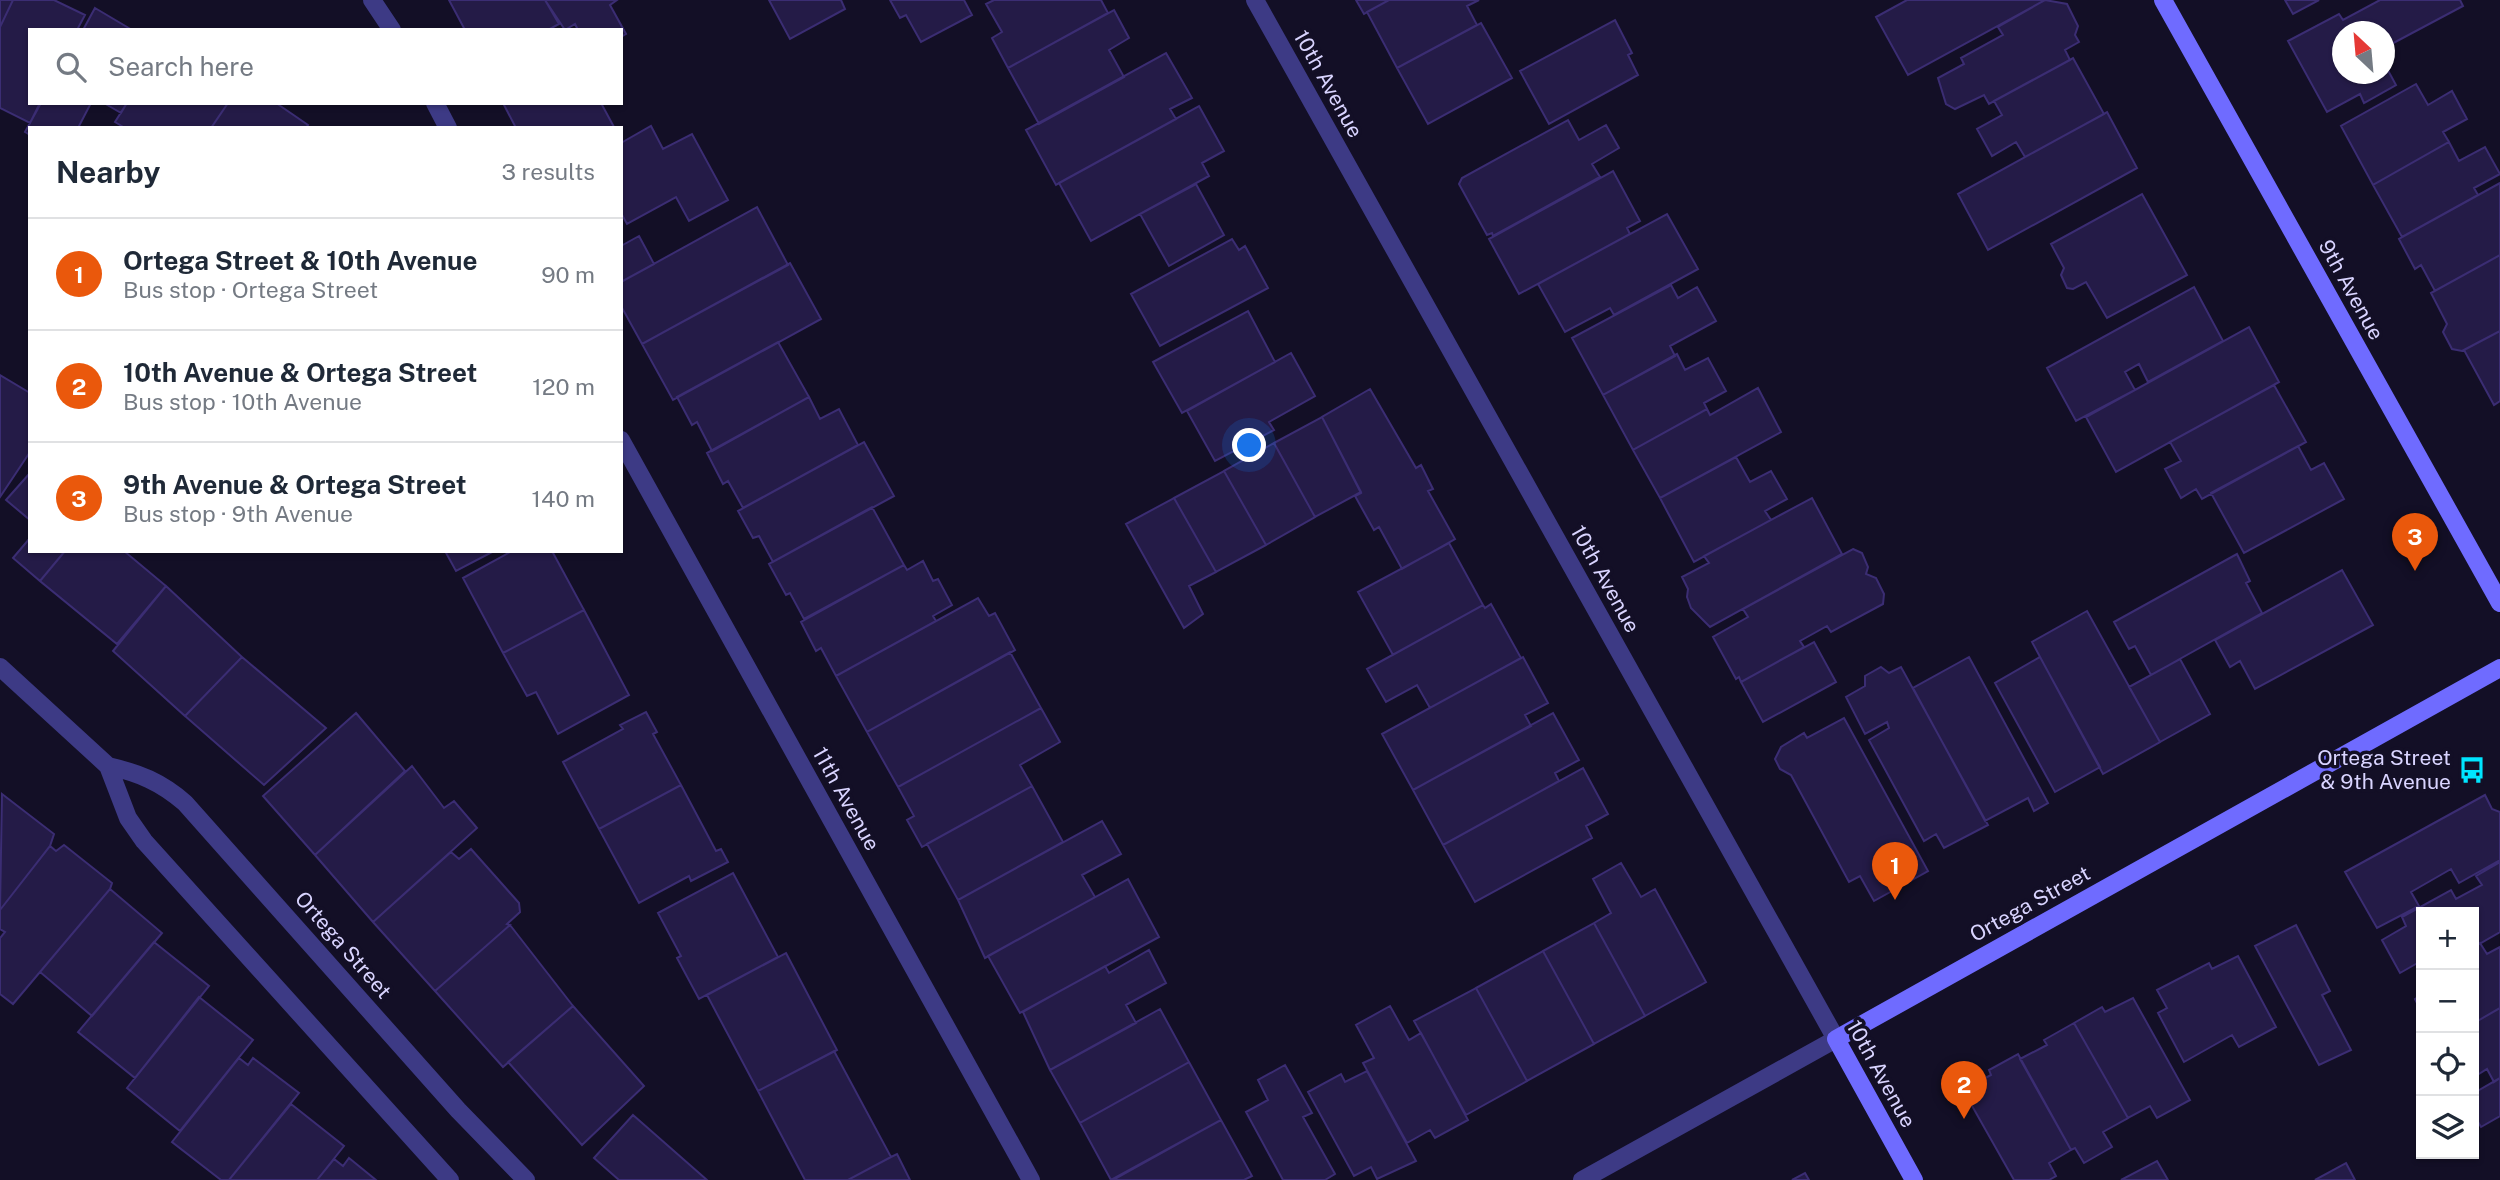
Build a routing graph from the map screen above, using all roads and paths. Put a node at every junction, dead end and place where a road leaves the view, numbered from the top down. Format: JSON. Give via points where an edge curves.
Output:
{"nodes":[{"id":1,"x":372,"y":0,"type":"edge"},
{"id":2,"x":1255,"y":0,"type":"edge"},
{"id":3,"x":2163,"y":0,"type":"edge"},
{"id":4,"x":391,"y":28,"type":"edge"},
{"id":5,"x":436,"y":105,"type":"edge"},
{"id":6,"x":447,"y":126,"type":"edge"},
{"id":7,"x":623,"y":444,"type":"edge"},
{"id":8,"x":2500,"y":603,"type":"edge"},
{"id":9,"x":0,"y":667,"type":"edge"},
{"id":10,"x":2500,"y":668,"type":"edge"},
{"id":11,"x":108,"y":766,"type":"junction"},
{"id":12,"x":1836,"y":1039,"type":"junction"},
{"id":13,"x":450,"y":1180,"type":"edge"},
{"id":14,"x":526,"y":1180,"type":"edge"},
{"id":15,"x":1031,"y":1180,"type":"edge"},
{"id":16,"x":1582,"y":1180,"type":"edge"},
{"id":17,"x":1914,"y":1180,"type":"edge"}],
"edges":[{"from":1,"to":4,"type":"street"},
{"from":2,"to":12,"type":"street","name":"10th Avenue"},
{"from":3,"to":8,"type":"street","name":"9th Avenue"},
{"from":5,"to":6,"type":"street"},
{"from":7,"to":15,"type":"street","name":"11th Avenue"},
{"from":9,"to":11,"type":"street","name":"Ortega Street"},
{"from":10,"to":12,"type":"street","name":"Ortega Street"},
{"from":11,"to":13,"type":"street","name":"Ortega Street","via":[[128,818],[144,841]]},
{"from":11,"to":14,"type":"street","name":"Ortega Street","via":[[164,785],[185,803]]},
{"from":12,"to":16,"type":"street","name":"Ortega Street"},
{"from":12,"to":17,"type":"street","name":"10th Avenue"}]}
